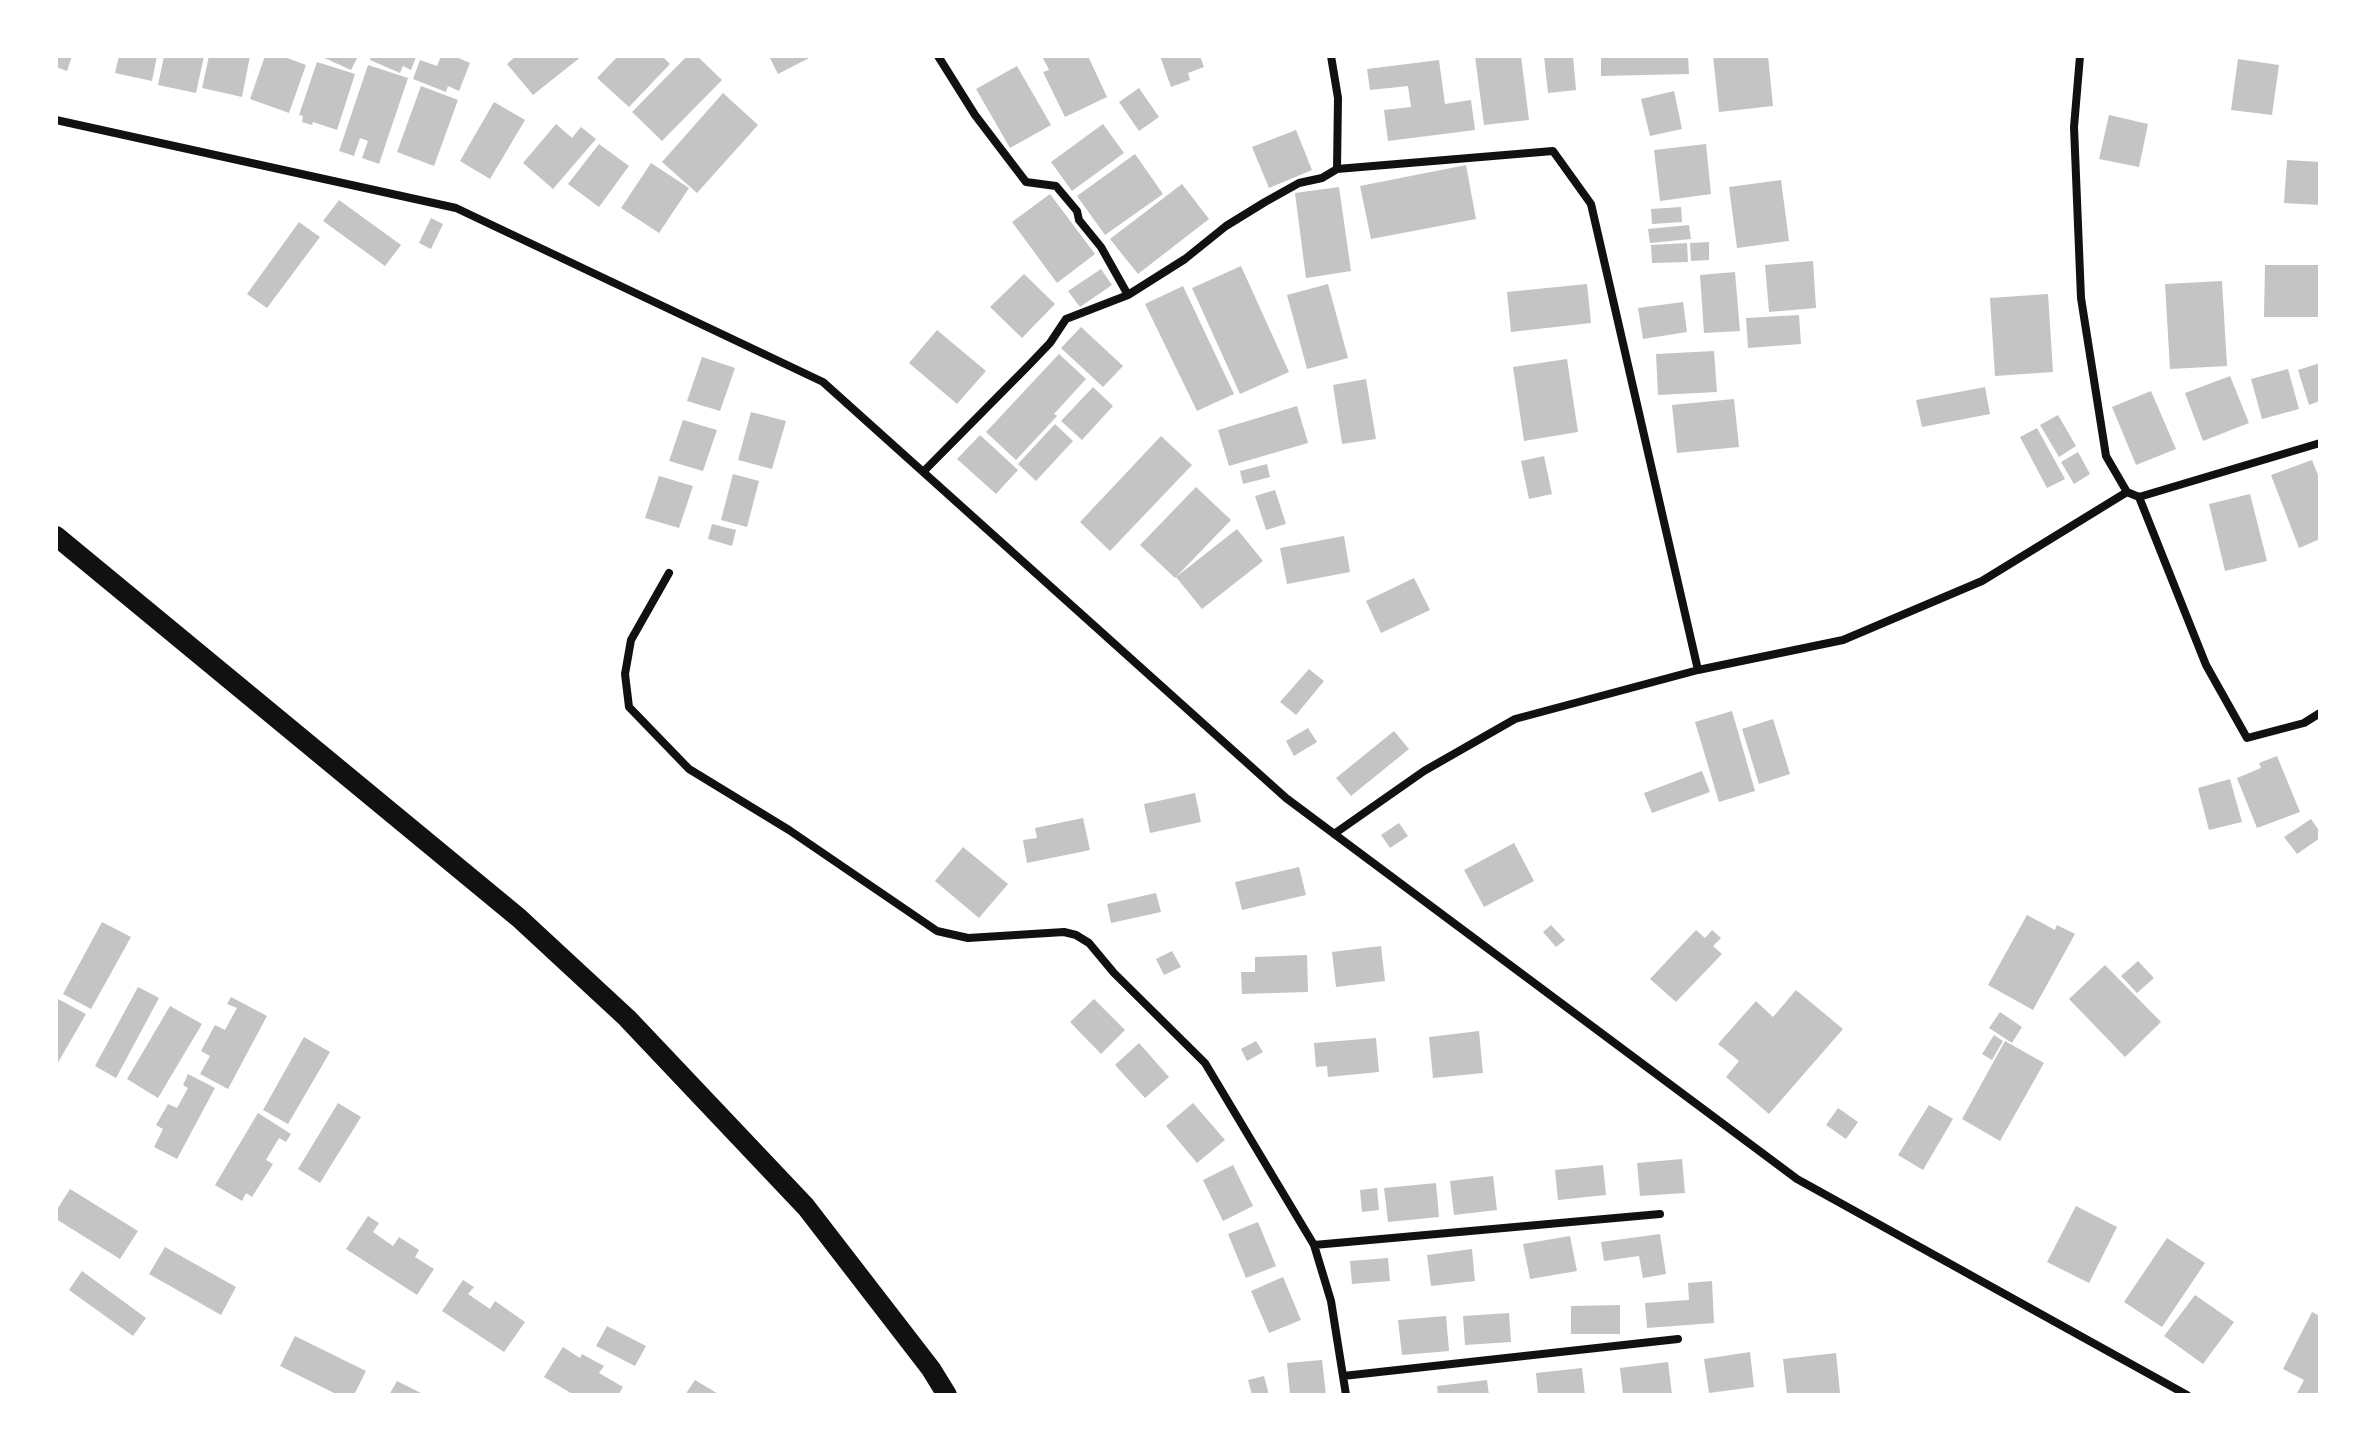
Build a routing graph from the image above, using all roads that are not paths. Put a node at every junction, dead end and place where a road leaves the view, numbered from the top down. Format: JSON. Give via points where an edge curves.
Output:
{"nodes":[{"id":1,"x":938,"y":56,"type":"edge"},
{"id":2,"x":1331,"y":56,"type":"edge"},
{"id":3,"x":2080,"y":56,"type":"edge"},
{"id":4,"x":56,"y":120,"type":"edge"},
{"id":5,"x":1337,"y":169,"type":"junction"},
{"id":6,"x":1128,"y":295,"type":"junction"},
{"id":7,"x":2320,"y":443,"type":"edge"},
{"id":8,"x":923,"y":472,"type":"junction"},
{"id":9,"x":2127,"y":492,"type":"junction"},
{"id":10,"x":2139,"y":497,"type":"junction"},
{"id":11,"x":56,"y":536,"type":"edge"},
{"id":12,"x":669,"y":573,"type":"dead end"},
{"id":13,"x":1698,"y":670,"type":"junction"},
{"id":14,"x":2320,"y":713,"type":"edge"},
{"id":15,"x":1334,"y":834,"type":"junction"},
{"id":16,"x":1660,"y":1214,"type":"dead end"},
{"id":17,"x":1314,"y":1245,"type":"junction"},
{"id":18,"x":1678,"y":1339,"type":"dead end"},
{"id":19,"x":1343,"y":1376,"type":"junction"},
{"id":20,"x":947,"y":1395,"type":"edge"},
{"id":21,"x":1346,"y":1395,"type":"edge"},
{"id":22,"x":2187,"y":1395,"type":"edge"}],
"edges":[{"from":1,"to":6,"type":"street","via":[[1026,182],[1056,186],[1077,211]]},
{"from":2,"to":5,"type":"street","via":[[1338,98]]},
{"from":3,"to":9,"type":"street","via":[[2074,127],[2081,298],[2106,456]]},
{"from":4,"to":8,"type":"street","via":[[456,208],[823,382]]},
{"from":5,"to":6,"type":"street","via":[[1265,202]]},
{"from":5,"to":13,"type":"street","via":[[1553,151],[1591,204]]},
{"from":6,"to":8,"type":"street","via":[[1066,319],[1050,343]]},
{"from":7,"to":10,"type":"street"},
{"from":8,"to":15,"type":"street","via":[[1286,798]]},
{"from":9,"to":10,"type":"street"},
{"from":9,"to":13,"type":"street","via":[[1982,581],[1843,640]]},
{"from":10,"to":14,"type":"street","via":[[2206,665],[2247,738],[2304,723]]},
{"from":11,"to":20,"type":"main road","via":[[519,918],[627,1018],[806,1207]]},
{"from":12,"to":17,"type":"street","via":[[631,640],[625,674],[629,707],[689,769],[937,931],[981,938],[1064,932],[1089,943],[1205,1063]]},
{"from":13,"to":15,"type":"street","via":[[1515,719],[1424,771]]},
{"from":15,"to":22,"type":"street","via":[[1797,1179]]},
{"from":16,"to":17,"type":"street"},
{"from":17,"to":19,"type":"street","via":[[1331,1301]]},
{"from":18,"to":19,"type":"street"},
{"from":19,"to":21,"type":"street"}]}
